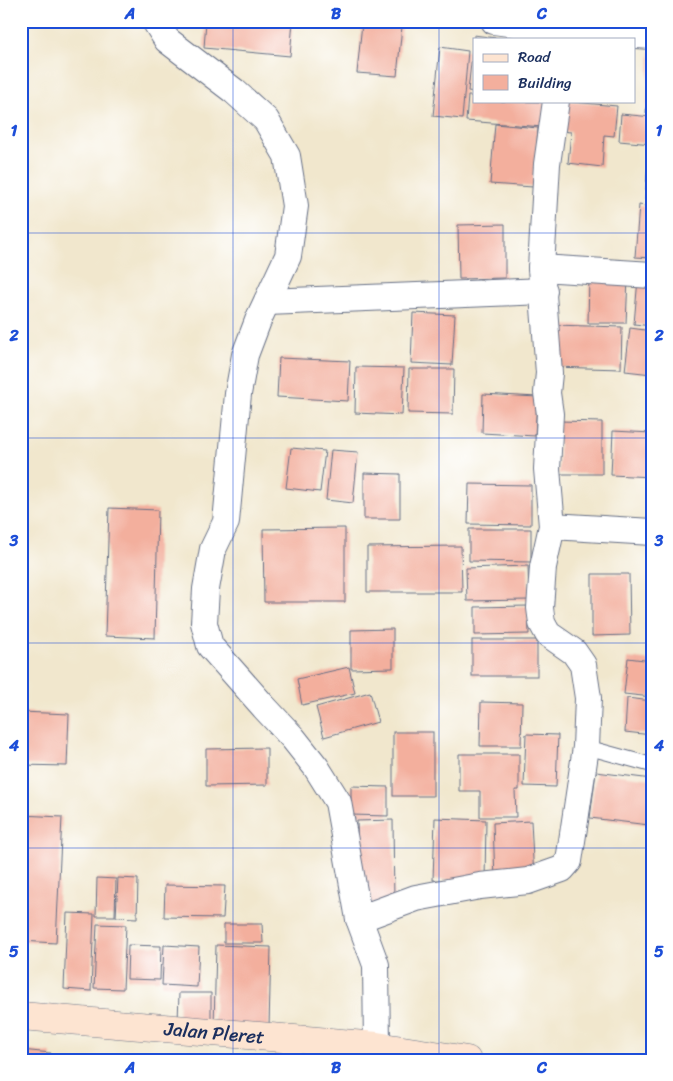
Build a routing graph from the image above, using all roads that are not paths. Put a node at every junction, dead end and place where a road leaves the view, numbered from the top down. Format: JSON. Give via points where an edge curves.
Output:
{"nodes":[{"id":1,"x":155,"y":21,"type":"edge"},
{"id":2,"x":494,"y":21,"type":"edge"},
{"id":3,"x":638,"y":31,"type":"edge"},
{"id":4,"x":565,"y":35,"type":"edge"},
{"id":5,"x":556,"y":102,"type":"edge"},
{"id":6,"x":652,"y":276,"type":"edge"},
{"id":7,"x":543,"y":279,"type":"junction"},
{"id":8,"x":267,"y":302,"type":"junction"},
{"id":9,"x":552,"y":526,"type":"junction"},
{"id":10,"x":652,"y":532,"type":"edge"},
{"id":11,"x":586,"y":748,"type":"junction"},
{"id":12,"x":652,"y":765,"type":"edge"},
{"id":13,"x":359,"y":919,"type":"junction"},
{"id":14,"x":21,"y":1016,"type":"edge"},
{"id":15,"x":377,"y":1046,"type":"junction"},
{"id":16,"x":467,"y":1060,"type":"edge"}],
"edges":[{"from":1,"to":8,"type":"street","via":[[167,40],[266,120],[288,156],[295,206],[288,256]]},
{"from":2,"to":4,"type":"street"},
{"from":3,"to":4,"type":"street"},
{"from":5,"to":7,"type":"street","via":[[547,164]]},
{"from":6,"to":7,"type":"street"},
{"from":7,"to":8,"type":"street"},
{"from":7,"to":9,"type":"street","via":[[550,414],[547,469]]},
{"from":8,"to":13,"type":"street","via":[[245,355],[238,394],[226,522],[213,549],[204,623],[210,646],[293,738],[338,802]]},
{"from":9,"to":10,"type":"street"},
{"from":9,"to":11,"type":"street","via":[[543,568],[542,623],[548,634],[574,652],[583,665],[588,698]]},
{"from":11,"to":12,"type":"lane"},
{"from":11,"to":13,"type":"street","via":[[569,861],[562,870],[528,882],[480,886],[416,898]]},
{"from":13,"to":15,"type":"street","via":[[376,965]]},
{"from":14,"to":15,"type":"main road","name":"Jalan Pleret"},
{"from":15,"to":16,"type":"main road","name":"Jalan Pleret"}]}
